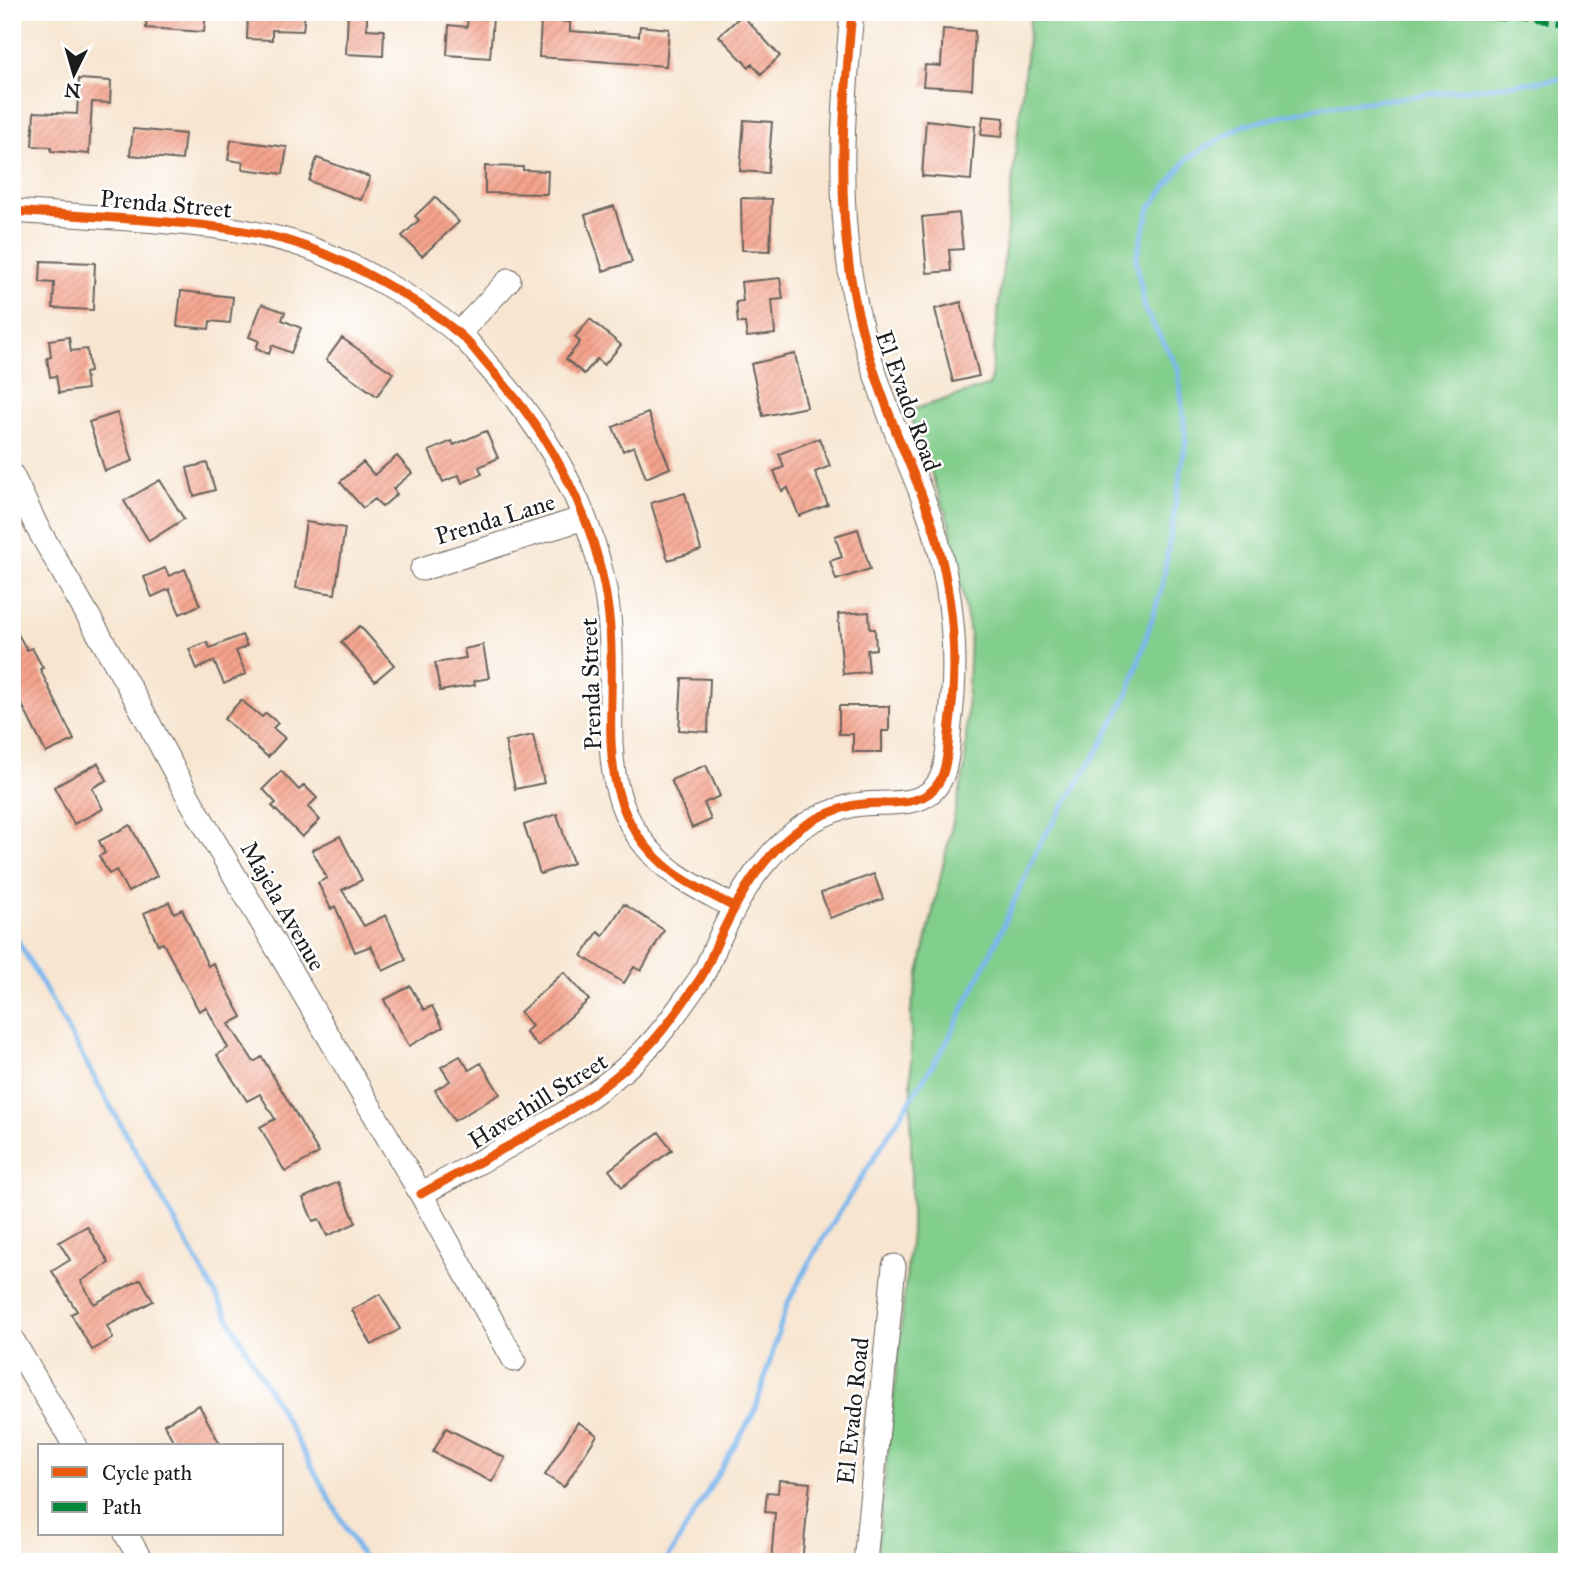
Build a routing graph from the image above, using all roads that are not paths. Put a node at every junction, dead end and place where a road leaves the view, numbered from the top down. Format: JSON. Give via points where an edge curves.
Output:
{"nodes":[{"id":1,"x":852,"y":12,"type":"edge"},
{"id":2,"x":12,"y":211,"type":"edge"},
{"id":3,"x":509,"y":280,"type":"dead end"},
{"id":4,"x":459,"y":333,"type":"junction"},
{"id":5,"x":12,"y":475,"type":"edge"},
{"id":6,"x":584,"y":518,"type":"junction"},
{"id":7,"x":422,"y":569,"type":"dead end"},
{"id":8,"x":929,"y":795,"type":"joint"},
{"id":9,"x":734,"y":907,"type":"junction"},
{"id":10,"x":421,"y":1194,"type":"junction"},
{"id":11,"x":894,"y":1266,"type":"dead end"},
{"id":12,"x":12,"y":1339,"type":"edge"},
{"id":13,"x":514,"y":1360,"type":"dead end"},
{"id":14,"x":74,"y":1444,"type":"edge"},
{"id":15,"x":127,"y":1536,"type":"edge"},
{"id":16,"x":142,"y":1562,"type":"edge"},
{"id":17,"x":865,"y":1562,"type":"edge"}],
"edges":[{"from":1,"to":8,"type":"street","name":"El Evado Road","via":[[843,152],[850,274],[866,350],[937,539],[953,643],[946,757],[941,780]]},
{"from":2,"to":4,"type":"street","name":"Prenda Street","via":[[212,225],[293,243],[359,270]]},
{"from":3,"to":4,"type":"street"},
{"from":4,"to":6,"type":"street","name":"Prenda Street","via":[[538,426]]},
{"from":5,"to":10,"type":"street","name":"Majela Avenue","via":[[189,797]]},
{"from":6,"to":7,"type":"street","name":"Prenda Lane"},
{"from":6,"to":9,"type":"street","name":"Prenda Street","via":[[609,615],[614,786],[628,821],[649,850],[675,874]]},
{"from":8,"to":9,"type":"street","name":"Haverhill Street","via":[[906,802],[852,806],[816,818],[790,834],[761,866]]},
{"from":9,"to":10,"type":"street","name":"Haverhill Street","via":[[703,975],[642,1054],[603,1087],[547,1123]]},
{"from":10,"to":13,"type":"street","name":"Majela Avenue"},
{"from":11,"to":17,"type":"street","name":"El Evado Road"},
{"from":12,"to":14,"type":"street"},
{"from":15,"to":16,"type":"street"}]}
